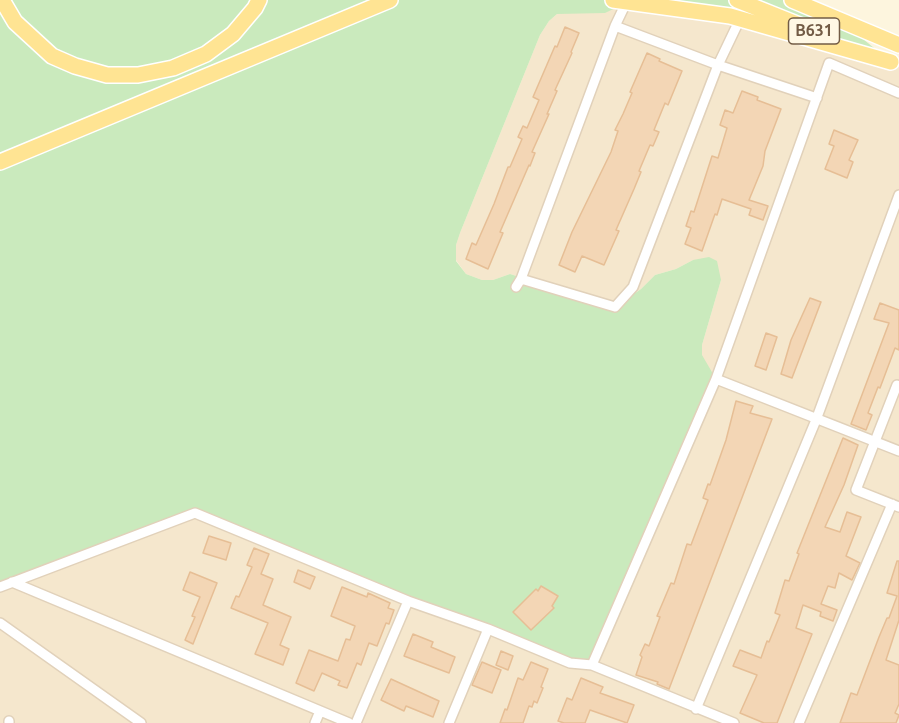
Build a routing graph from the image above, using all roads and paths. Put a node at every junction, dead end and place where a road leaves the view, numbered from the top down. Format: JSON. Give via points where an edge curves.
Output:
{"nodes":[{"id":1,"x":2,"y":0,"type":"edge"},
{"id":2,"x":259,"y":0,"type":"edge"},
{"id":3,"x":390,"y":0,"type":"edge"},
{"id":4,"x":737,"y":0,"type":"edge"},
{"id":5,"x":792,"y":0,"type":"edge"},
{"id":6,"x":809,"y":0,"type":"edge"},
{"id":7,"x":620,"y":2,"type":"edge"},
{"id":8,"x":740,"y":19,"type":"junction"},
{"id":9,"x":840,"y":20,"type":"junction"},
{"id":10,"x":615,"y":26,"type":"junction"},
{"id":11,"x":899,"y":45,"type":"edge"},
{"id":12,"x":895,"y":64,"type":"edge"},
{"id":13,"x":718,"y":65,"type":"junction"},
{"id":14,"x":899,"y":93,"type":"edge"},
{"id":15,"x":817,"y":98,"type":"junction"},
{"id":16,"x":0,"y":162,"type":"edge"},
{"id":17,"x":899,"y":195,"type":"edge"},
{"id":18,"x":716,"y":379,"type":"junction"},
{"id":19,"x":899,"y":386,"type":"edge"},
{"id":20,"x":816,"y":420,"type":"junction"},
{"id":21,"x":875,"y":442,"type":"junction"},
{"id":22,"x":899,"y":451,"type":"edge"},
{"id":23,"x":896,"y":505,"type":"edge"},
{"id":24,"x":12,"y":582,"type":"junction"},
{"id":25,"x":0,"y":587,"type":"edge"},
{"id":26,"x":408,"y":601,"type":"junction"},
{"id":27,"x":0,"y":623,"type":"edge"},
{"id":28,"x":488,"y":629,"type":"junction"},
{"id":29,"x":592,"y":665,"type":"junction"},
{"id":30,"x":696,"y":709,"type":"junction"},
{"id":31,"x":320,"y":711,"type":"junction"},
{"id":32,"x":141,"y":723,"type":"edge"},
{"id":33,"x":315,"y":723,"type":"edge"},
{"id":34,"x":349,"y":723,"type":"edge"},
{"id":35,"x":356,"y":723,"type":"edge"},
{"id":36,"x":449,"y":723,"type":"edge"},
{"id":37,"x":734,"y":723,"type":"edge"},
{"id":38,"x":799,"y":723,"type":"edge"}],
"edges":[{"from":1,"to":2,"type":"main road","via":[[15,22],[52,56],[107,75],[138,75],[173,68],[206,54],[233,34]]},
{"from":3,"to":16,"type":"main road"},
{"from":4,"to":12,"type":"main road","number":"B631"},
{"from":5,"to":9,"type":"main road","number":"B631"},
{"from":6,"to":9,"type":"main road"},
{"from":7,"to":8,"type":"main road"},
{"from":7,"to":10,"type":"street"},
{"from":8,"to":12,"type":"main road"},
{"from":8,"to":13,"type":"street"},
{"from":9,"to":11,"type":"main road","number":"B631"},
{"from":10,"to":13,"type":"street"},
{"from":10,"to":13,"type":"street","via":[[518,283],[615,307],[633,287]]},
{"from":13,"to":15,"type":"street"},
{"from":14,"to":15,"type":"street","via":[[829,63]]},
{"from":15,"to":18,"type":"street"},
{"from":17,"to":20,"type":"street"},
{"from":18,"to":20,"type":"street"},
{"from":18,"to":29,"type":"street"},
{"from":19,"to":21,"type":"street"},
{"from":20,"to":21,"type":"street"},
{"from":20,"to":30,"type":"street"},
{"from":21,"to":22,"type":"street"},
{"from":21,"to":23,"type":"street","via":[[856,490]]},
{"from":23,"to":38,"type":"street"},
{"from":24,"to":25,"type":"street"},
{"from":24,"to":26,"type":"street","via":[[195,513]]},
{"from":24,"to":31,"type":"street"},
{"from":26,"to":28,"type":"street"},
{"from":26,"to":35,"type":"street"},
{"from":27,"to":32,"type":"street"},
{"from":28,"to":29,"type":"street","via":[[570,663]]},
{"from":28,"to":36,"type":"street"},
{"from":29,"to":30,"type":"street"},
{"from":30,"to":37,"type":"street"},
{"from":31,"to":33,"type":"street"},
{"from":31,"to":34,"type":"street"}]}
